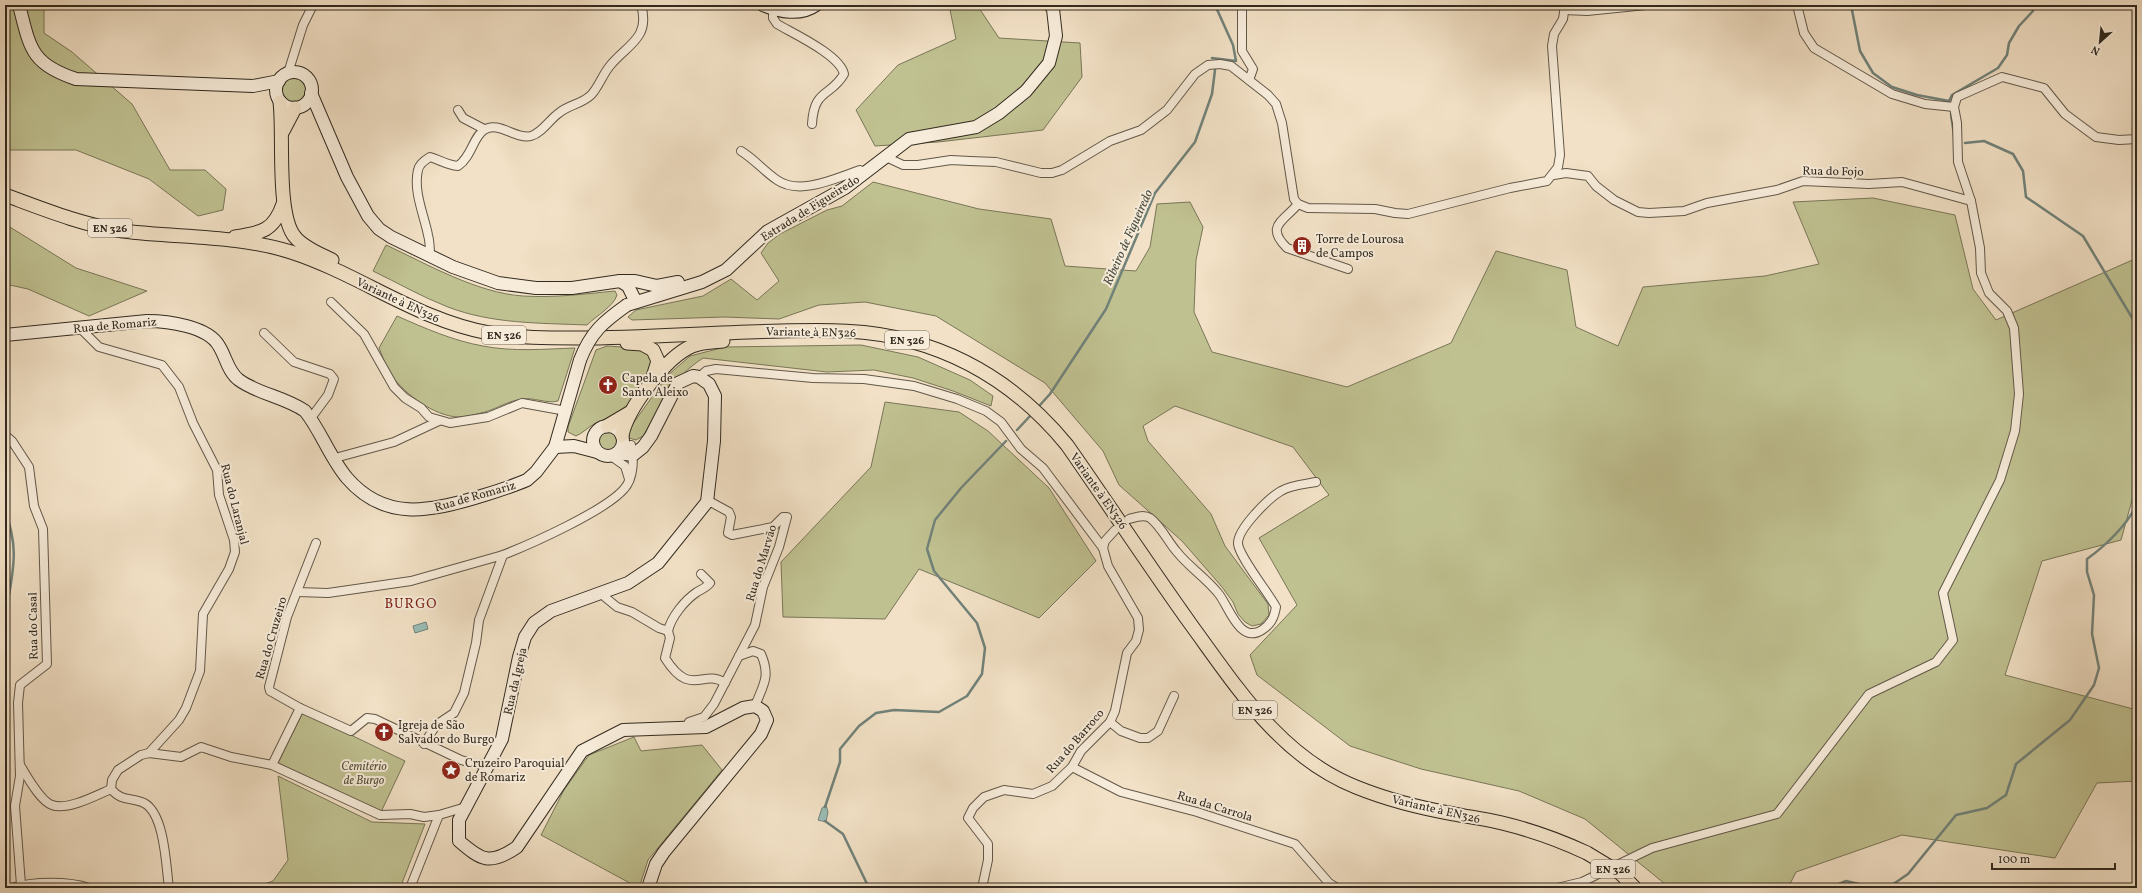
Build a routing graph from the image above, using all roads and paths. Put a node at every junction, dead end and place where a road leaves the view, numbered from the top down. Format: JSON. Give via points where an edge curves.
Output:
{"nodes":[{"id":1,"x":19,"y":5,"type":"edge"},
{"id":2,"x":313,"y":5,"type":"edge"},
{"id":3,"x":641,"y":5,"type":"edge"},
{"id":4,"x":816,"y":5,"type":"edge"},
{"id":5,"x":1050,"y":5,"type":"edge"},
{"id":6,"x":1242,"y":5,"type":"edge"},
{"id":7,"x":1646,"y":5,"type":"edge"},
{"id":8,"x":1797,"y":5,"type":"edge"},
{"id":9,"x":768,"y":7,"type":"edge"},
{"id":10,"x":1564,"y":8,"type":"edge"},
{"id":11,"x":284,"y":77,"type":"junction"},
{"id":12,"x":1249,"y":80,"type":"junction"},
{"id":13,"x":252,"y":86,"type":"junction"},
{"id":14,"x":311,"y":93,"type":"junction"},
{"id":15,"x":279,"y":99,"type":"junction"},
{"id":16,"x":298,"y":107,"type":"junction"},
{"id":17,"x":1954,"y":107,"type":"junction"},
{"id":18,"x":458,"y":110,"type":"dead end"},
{"id":19,"x":324,"y":124,"type":"junction"},
{"id":20,"x":812,"y":124,"type":"dead end"},
{"id":21,"x":484,"y":129,"type":"junction"},
{"id":22,"x":282,"y":133,"type":"junction"},
{"id":23,"x":2137,"y":139,"type":"edge"},
{"id":24,"x":741,"y":151,"type":"dead end"},
{"id":25,"x":886,"y":157,"type":"junction"},
{"id":26,"x":865,"y":173,"type":"junction"},
{"id":27,"x":1554,"y":175,"type":"junction"},
{"id":28,"x":5,"y":195,"type":"edge"},
{"id":29,"x":284,"y":201,"type":"junction"},
{"id":30,"x":1971,"y":201,"type":"junction"},
{"id":31,"x":1298,"y":204,"type":"junction"},
{"id":32,"x":219,"y":238,"type":"junction"},
{"id":33,"x":430,"y":257,"type":"junction"},
{"id":34,"x":1348,"y":269,"type":"dead end"},
{"id":35,"x":620,"y":281,"type":"junction"},
{"id":36,"x":693,"y":284,"type":"junction"},
{"id":37,"x":331,"y":302,"type":"dead end"},
{"id":38,"x":631,"y":303,"type":"junction"},
{"id":39,"x":410,"y":308,"type":"junction"},
{"id":40,"x":80,"y":328,"type":"junction"},
{"id":41,"x":765,"y":331,"type":"junction"},
{"id":42,"x":264,"y":333,"type":"dead end"},
{"id":43,"x":5,"y":335,"type":"edge"},
{"id":44,"x":602,"y":338,"type":"junction"},
{"id":45,"x":699,"y":376,"type":"junction"},
{"id":46,"x":647,"y":390,"type":"junction"},
{"id":47,"x":566,"y":411,"type":"junction"},
{"id":48,"x":629,"y":413,"type":"junction"},
{"id":49,"x":311,"y":418,"type":"junction"},
{"id":50,"x":439,"y":421,"type":"junction"},
{"id":51,"x":607,"y":426,"type":"junction"},
{"id":52,"x":5,"y":435,"type":"edge"},
{"id":53,"x":594,"y":435,"type":"junction"},
{"id":54,"x":627,"y":444,"type":"junction"},
{"id":55,"x":574,"y":446,"type":"junction"},
{"id":56,"x":555,"y":447,"type":"junction"},
{"id":57,"x":597,"y":452,"type":"junction"},
{"id":58,"x":614,"y":454,"type":"junction"},
{"id":59,"x":335,"y":458,"type":"junction"},
{"id":60,"x":630,"y":480,"type":"junction"},
{"id":61,"x":1316,"y":482,"type":"dead end"},
{"id":62,"x":707,"y":500,"type":"junction"},
{"id":63,"x":1129,"y":519,"type":"dead end"},
{"id":64,"x":1115,"y":530,"type":"dead end"},
{"id":65,"x":316,"y":543,"type":"dead end"},
{"id":66,"x":1103,"y":548,"type":"junction"},
{"id":67,"x":503,"y":555,"type":"junction"},
{"id":68,"x":701,"y":574,"type":"dead end"},
{"id":69,"x":297,"y":592,"type":"junction"},
{"id":70,"x":600,"y":593,"type":"junction"},
{"id":71,"x":668,"y":631,"type":"junction"},
{"id":72,"x":739,"y":656,"type":"junction"},
{"id":73,"x":725,"y":683,"type":"junction"},
{"id":74,"x":1174,"y":696,"type":"dead end"},
{"id":75,"x":755,"y":706,"type":"junction"},
{"id":76,"x":300,"y":708,"type":"junction"},
{"id":77,"x":1110,"y":722,"type":"junction"},
{"id":78,"x":686,"y":727,"type":"junction"},
{"id":79,"x":424,"y":744,"type":"junction"},
{"id":80,"x":149,"y":753,"type":"junction"},
{"id":81,"x":20,"y":764,"type":"junction"},
{"id":82,"x":489,"y":764,"type":"junction"},
{"id":83,"x":272,"y":765,"type":"junction"},
{"id":84,"x":1072,"y":767,"type":"junction"},
{"id":85,"x":111,"y":789,"type":"junction"},
{"id":86,"x":466,"y":807,"type":"junction"},
{"id":87,"x":439,"y":815,"type":"junction"},
{"id":88,"x":21,"y":885,"type":"junction"},
{"id":89,"x":1329,"y":886,"type":"edge"},
{"id":90,"x":12,"y":888,"type":"edge"},
{"id":91,"x":89,"y":888,"type":"edge"},
{"id":92,"x":169,"y":888,"type":"edge"},
{"id":93,"x":410,"y":888,"type":"edge"},
{"id":94,"x":648,"y":888,"type":"edge"},
{"id":95,"x":982,"y":888,"type":"edge"},
{"id":96,"x":1337,"y":888,"type":"edge"},
{"id":97,"x":1558,"y":888,"type":"edge"},
{"id":98,"x":1635,"y":888,"type":"edge"}],
"edges":[{"from":1,"to":13,"type":"main road","via":[[29,46],[44,64],[61,74],[92,81]]},
{"from":2,"to":11,"type":"street"},
{"from":3,"to":21,"type":"street","via":[[644,16],[639,37],[608,68],[591,95],[563,109],[531,136],[520,136],[494,128]]},
{"from":4,"to":9,"type":"main road","via":[[809,9],[786,12]]},
{"from":5,"to":25,"type":"main road","name":"Estrada de Figueiredo","via":[[1053,9],[1056,36],[1049,63],[1026,91],[999,113],[976,127],[909,139]]},
{"from":6,"to":12,"type":"street","via":[[1242,51],[1254,69]]},
{"from":7,"to":10,"type":"street","via":[[1587,11]]},
{"from":8,"to":17,"type":"street","via":[[1804,34],[1814,48],[1892,94],[1925,104]]},
{"from":9,"to":20,"type":"street","via":[[777,24],[834,58],[842,67],[844,74],[840,81],[828,89],[813,109]]},
{"from":10,"to":27,"type":"street","via":[[1563,19],[1554,34],[1552,46],[1560,155]]},
{"from":11,"to":13,"type":"main road"},
{"from":11,"to":14,"type":"main road","via":[[294,72],[305,77],[311,87]]},
{"from":11,"to":15,"type":"main road","via":[[276,86]]},
{"from":12,"to":25,"type":"street","via":[[1231,66],[1208,64],[1194,74],[1167,110],[1154,121],[1141,130],[1110,141],[1062,170],[1052,173],[1041,173],[996,162],[957,160],[903,165]]},
{"from":12,"to":31,"type":"street","via":[[1276,104],[1282,122],[1294,199]]},
{"from":13,"to":15,"type":"main road"},
{"from":14,"to":16,"type":"main road","via":[[306,103]]},
{"from":14,"to":19,"type":"main road"},
{"from":15,"to":16,"type":"main road","via":[[289,107]]},
{"from":15,"to":22,"type":"main road"},
{"from":16,"to":19,"type":"main road"},
{"from":16,"to":22,"type":"main road"},
{"from":17,"to":23,"type":"street","via":[[1957,97],[2002,77],[2044,88],[2065,114],[2096,137]]},
{"from":17,"to":30,"type":"street","via":[[1958,162]]},
{"from":18,"to":21,"type":"street","via":[[463,118]]},
{"from":19,"to":33,"type":"main road","via":[[368,216],[379,230]]},
{"from":21,"to":33,"type":"street","via":[[467,158],[458,166],[447,165],[430,157],[424,160],[418,169],[420,208],[429,236]]},
{"from":22,"to":29,"type":"main road"},
{"from":24,"to":26,"type":"street","via":[[778,181],[788,185],[801,186],[821,182],[860,170]]},
{"from":25,"to":26,"type":"main road","name":"Estrada de Figueiredo"},
{"from":26,"to":36,"type":"main road","name":"Estrada de Figueiredo","via":[[845,188],[768,231],[726,270]]},
{"from":27,"to":30,"type":"street","name":"Rua do Fojo","via":[[1566,173],[1588,176],[1614,200],[1638,212],[1649,213],[1684,211],[1707,202],[1777,190],[1803,181],[1869,184],[1902,182]]},
{"from":27,"to":31,"type":"street","via":[[1547,181],[1408,214],[1375,209],[1308,208]]},
{"from":28,"to":32,"type":"main road","name":"Variante à EN326","number":"EN 326","via":[[80,222],[122,231]]},
{"from":29,"to":32,"type":"main road","via":[[279,215],[269,228],[254,234]]},
{"from":29,"to":39,"type":"main road","via":[[288,223],[296,238]]},
{"from":30,"to":97,"type":"street","via":[[1980,248],[1981,273],[1989,293],[2007,310],[2014,328],[2019,394],[2015,431],[2000,480],[1943,593],[1953,640],[1936,662],[1869,694],[1777,814],[1652,848],[1582,882]]},
{"from":31,"to":34,"type":"street","via":[[1276,228],[1276,234],[1282,243],[1287,248]]},
{"from":32,"to":39,"type":"main road","name":"Variante à EN326","number":"EN 326","via":[[290,252],[341,273]]},
{"from":33,"to":35,"type":"main road","via":[[498,283],[536,288],[572,288]]},
{"from":35,"to":36,"type":"main road","via":[[635,281],[657,286],[679,282]]},
{"from":35,"to":38,"type":"main road","via":[[628,286]]},
{"from":36,"to":38,"type":"main road","name":"Estrada de Figueiredo"},
{"from":37,"to":50,"type":"street","via":[[364,334],[394,387],[430,417]]},
{"from":38,"to":47,"type":"main road","name":"Estrada de Figueiredo","bridge":true,"via":[[602,322],[592,334],[580,360]]},
{"from":39,"to":44,"type":"main road","name":"Variante à EN326","number":"EN 326","via":[[446,322],[489,333],[536,338]]},
{"from":40,"to":43,"type":"main road","name":"Rua de Romariz"},
{"from":40,"to":49,"type":"main road","name":"Rua de Romariz","via":[[162,321],[197,330],[210,336],[219,345],[228,366],[238,380],[295,404],[305,410]]},
{"from":40,"to":80,"type":"street","name":"Rua do Laranjal","via":[[99,346],[162,365],[169,373],[179,387],[193,423],[217,470],[219,495],[234,540],[235,552],[229,569],[203,614],[200,671],[186,708],[179,720]]},
{"from":41,"to":44,"type":"main road","name":"Variante à EN326","number":"EN 326"},
{"from":41,"to":46,"type":"main road","via":[[735,340],[692,346],[669,362]]},
{"from":41,"to":98,"type":"main road","name":"Variante à EN326","number":"EN 326","bridge":true,"via":[[833,330],[908,340],[954,356],[985,373],[1037,412],[1067,445],[1246,700],[1291,748],[1321,769],[1355,787],[1406,804],[1501,822],[1536,832],[1587,853],[1620,873]]},
{"from":42,"to":49,"type":"street","via":[[294,362],[330,374],[334,379],[328,395]]},
{"from":44,"to":46,"type":"main road","via":[[642,344],[653,350],[658,361]]},
{"from":45,"to":54,"type":"main road","via":[[678,383],[647,443],[638,446]]},
{"from":45,"to":62,"type":"main road","via":[[709,384],[715,396],[714,441]]},
{"from":45,"to":66,"type":"street","via":[[706,370],[716,369],[812,378],[864,379],[914,386],[986,411],[1001,422],[1021,449],[1042,468]]},
{"from":46,"to":48,"type":"main road"},
{"from":47,"to":50,"type":"street","via":[[522,403],[488,417],[450,423]]},
{"from":47,"to":56,"type":"main road","name":"Estrada de Figueiredo"},
{"from":48,"to":51,"type":"main road"},
{"from":48,"to":54,"type":"main road"},
{"from":49,"to":59,"type":"main road","name":"Rua de Romariz"},
{"from":50,"to":59,"type":"street","via":[[394,442]]},
{"from":51,"to":53,"type":"main road","via":[[599,429]]},
{"from":51,"to":54,"type":"main road","via":[[616,428]]},
{"from":52,"to":81,"type":"street","name":"Rua do Casal","via":[[28,467],[34,506],[43,529],[48,664],[20,685]]},
{"from":53,"to":55,"type":"main road"},
{"from":53,"to":57,"type":"main road","via":[[593,444]]},
{"from":54,"to":58,"type":"main road"},
{"from":54,"to":60,"type":"street"},
{"from":55,"to":56,"type":"main road"},
{"from":55,"to":57,"type":"main road"},
{"from":56,"to":59,"type":"main road","name":"Rua de Romariz","via":[[527,480],[452,505],[426,509],[398,510],[377,503],[359,491]]},
{"from":57,"to":58,"type":"main road","via":[[602,455]]},
{"from":58,"to":60,"type":"street","via":[[625,466]]},
{"from":60,"to":67,"type":"street","via":[[625,489],[592,512]]},
{"from":61,"to":63,"type":"street","via":[[1282,490],[1240,533],[1238,544],[1243,555],[1276,607],[1274,618],[1260,632],[1248,632],[1239,627],[1218,592],[1181,557],[1148,517]]},
{"from":62,"to":70,"type":"main road","name":"Rua da Igreja","via":[[658,563],[628,583]]},
{"from":62,"to":72,"type":"street","name":"Rua do Marvão","via":[[729,512],[731,517],[728,533],[732,535],[773,527],[783,516],[787,517],[779,547],[763,587],[756,625]]},
{"from":64,"to":66,"type":"street","via":[[1105,541]]},
{"from":65,"to":69,"type":"street","name":"Rua do Cruzeiro"},
{"from":66,"to":77,"type":"street","name":"Rua do Barroco","via":[[1108,566],[1138,618],[1139,630],[1136,641],[1127,653],[1115,711]]},
{"from":67,"to":69,"type":"street","via":[[411,581],[328,593]]},
{"from":67,"to":79,"type":"street","via":[[479,620],[464,693],[454,713],[436,725]]},
{"from":68,"to":71,"type":"street","via":[[710,583],[706,588],[696,592],[679,611],[669,624]]},
{"from":69,"to":76,"type":"street","name":"Rua do Cruzeiro","via":[[287,617],[269,686],[270,691]]},
{"from":70,"to":71,"type":"street","via":[[617,607]]},
{"from":70,"to":82,"type":"main road","name":"Rua da Igreja","via":[[551,611],[534,623],[525,637],[519,657],[502,739]]},
{"from":71,"to":73,"type":"street","via":[[670,638],[665,658],[678,675],[690,681],[719,679]]},
{"from":72,"to":73,"type":"street","name":"Rua do Marvão"},
{"from":72,"to":75,"type":"street","via":[[753,651],[761,654],[766,667],[764,686]]},
{"from":73,"to":78,"type":"street","name":"Rua do Marvão","via":[[704,717],[689,722]]},
{"from":74,"to":77,"type":"street","via":[[1158,731],[1148,738],[1140,738],[1121,731]]},
{"from":75,"to":78,"type":"main road","name":"Rua da Igreja","via":[[743,708],[706,727]]},
{"from":75,"to":94,"type":"main road","via":[[763,711],[767,720],[761,734],[664,852],[656,864]]},
{"from":76,"to":79,"type":"street","name":"Rua do Cruzeiro","via":[[351,731],[367,718],[375,719]]},
{"from":76,"to":83,"type":"street"},
{"from":77,"to":84,"type":"street","name":"Rua do Barroco","via":[[1082,751]]},
{"from":78,"to":86,"type":"main road","name":"Rua da Igreja","via":[[623,730],[582,751],[517,847],[504,856],[488,860],[473,853],[459,840],[459,820]]},
{"from":79,"to":82,"type":"street","via":[[461,760]]},
{"from":80,"to":83,"type":"street","via":[[181,757],[201,747]]},
{"from":80,"to":85,"type":"street","via":[[141,755],[118,770],[112,780]]},
{"from":81,"to":85,"type":"street","via":[[45,801],[53,806],[76,804]]},
{"from":81,"to":88,"type":"street","name":"Rua do Casal","via":[[15,806]]},
{"from":82,"to":86,"type":"main road","name":"Rua da Igreja"},
{"from":83,"to":87,"type":"street","via":[[380,815]]},
{"from":84,"to":89,"type":"street","name":"Rua da Carrola","via":[[1121,792],[1198,812],[1295,844]]},
{"from":84,"to":95,"type":"street","name":"Rua do Barroco","via":[[1052,786],[1033,794],[1004,790],[984,798],[973,808],[968,818],[988,844],[988,860]]},
{"from":85,"to":92,"type":"street","via":[[118,797],[143,803],[151,808],[163,842]]},
{"from":86,"to":87,"type":"street"},
{"from":87,"to":93,"type":"street"},
{"from":88,"to":90,"type":"street"},
{"from":88,"to":91,"type":"street","via":[[75,883]]},
{"from":89,"to":96,"type":"street","name":"Rua da Carrola"}]}
